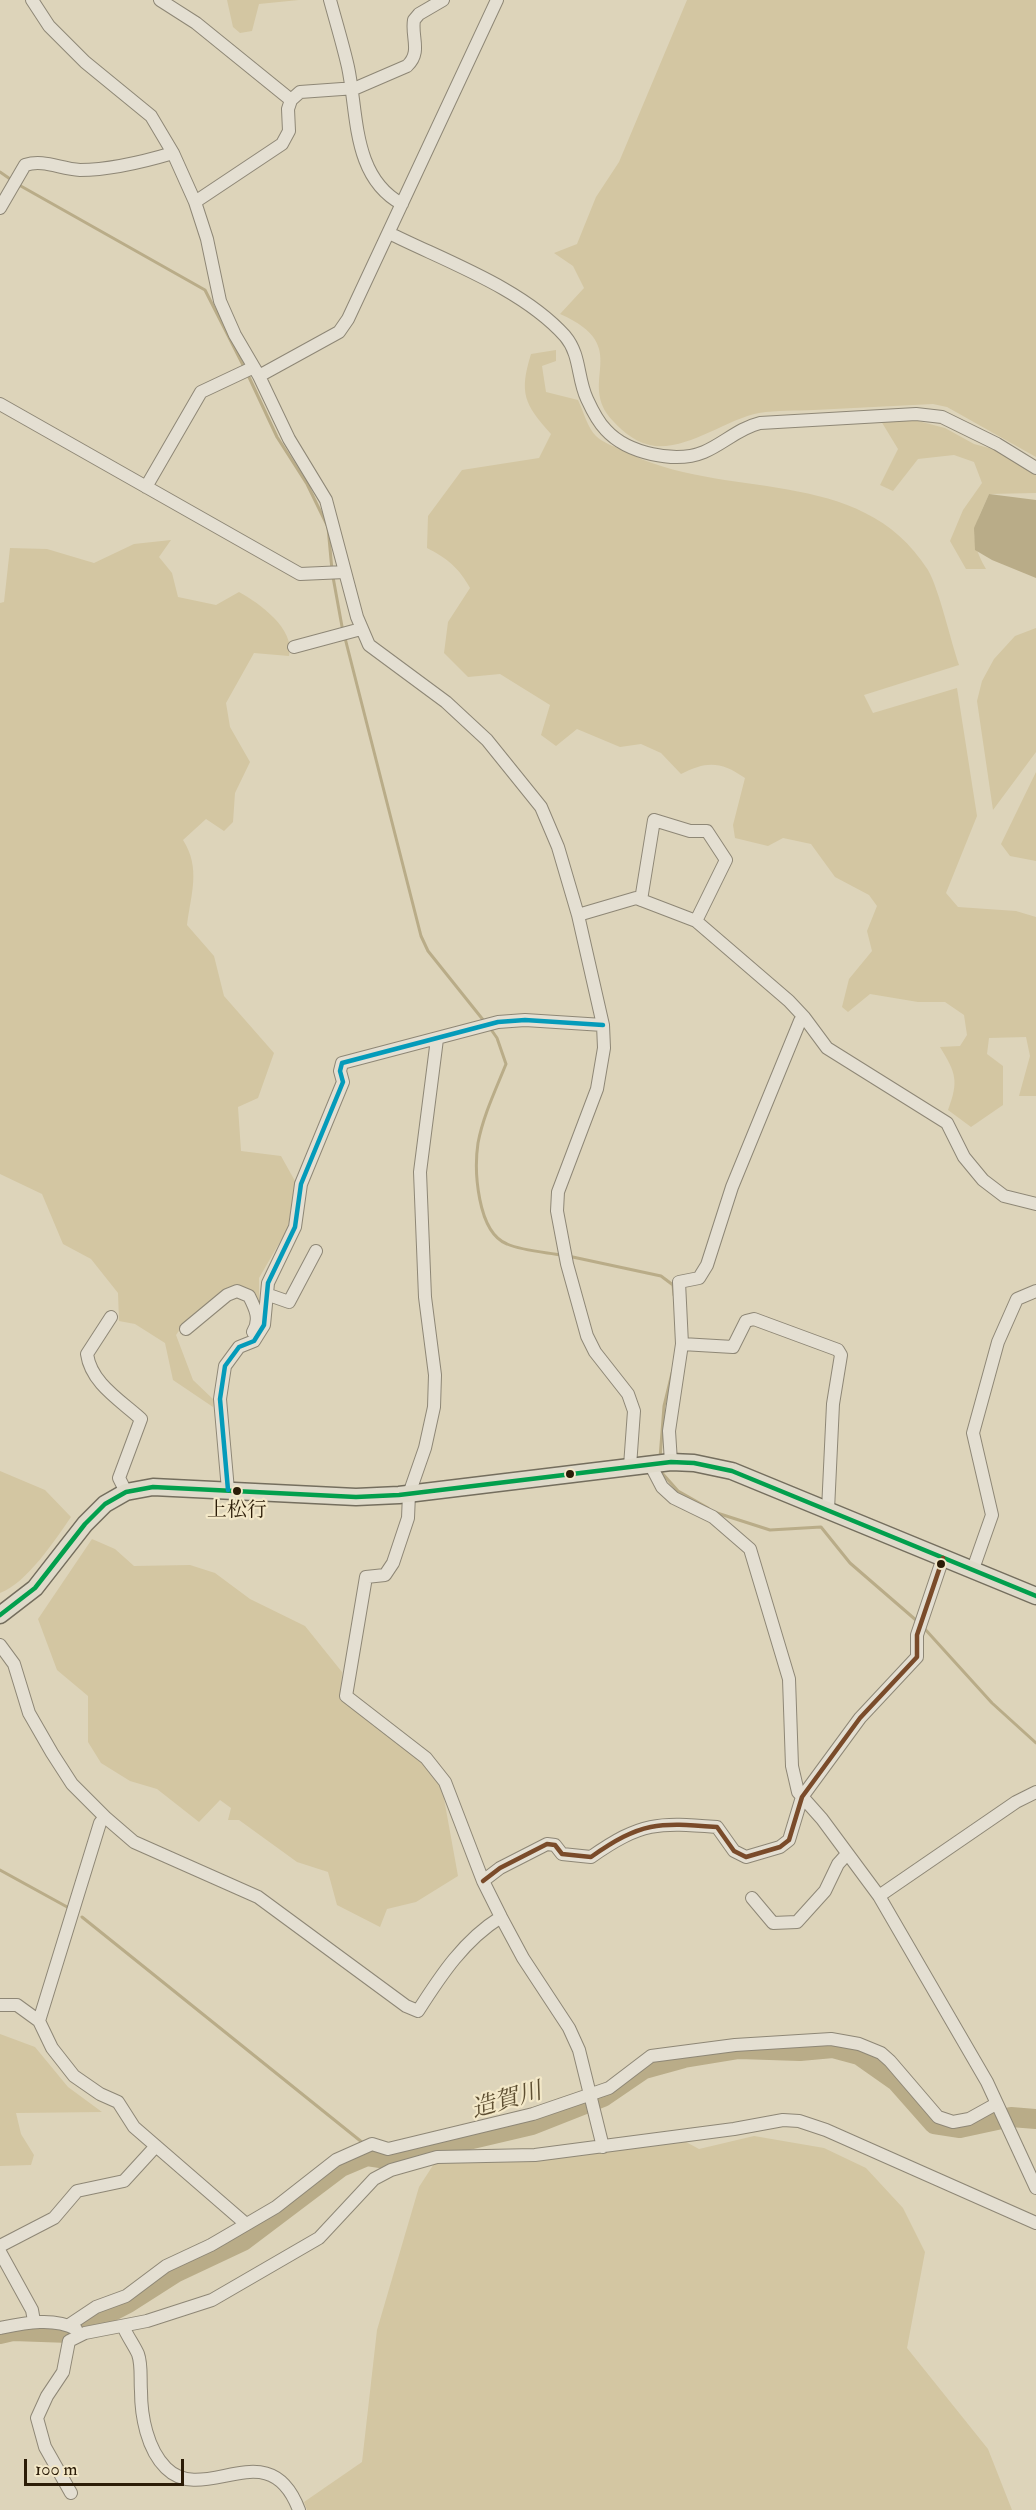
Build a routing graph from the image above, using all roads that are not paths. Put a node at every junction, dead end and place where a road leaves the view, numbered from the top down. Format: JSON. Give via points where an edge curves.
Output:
{"nodes":[{"id":1,"x":32,"y":0,"type":"edge"},
{"id":2,"x":160,"y":0,"type":"edge"},
{"id":3,"x":330,"y":0,"type":"edge"},
{"id":4,"x":443,"y":0,"type":"edge"},
{"id":5,"x":497,"y":0,"type":"edge"},
{"id":6,"x":350,"y":86,"type":"junction"},
{"id":7,"x":291,"y":100,"type":"junction"},
{"id":8,"x":173,"y":153,"type":"junction"},
{"id":9,"x":195,"y":202,"type":"junction"},
{"id":10,"x":402,"y":204,"type":"junction"},
{"id":11,"x":0,"y":208,"type":"edge"},
{"id":12,"x":388,"y":233,"type":"junction"},
{"id":13,"x":256,"y":372,"type":"junction"},
{"id":14,"x":0,"y":404,"type":"edge"},
{"id":15,"x":1036,"y":468,"type":"edge"},
{"id":16,"x":146,"y":487,"type":"junction"},
{"id":17,"x":345,"y":578,"type":"junction"},
{"id":18,"x":356,"y":630,"type":"junction"},
{"id":19,"x":294,"y":647,"type":"dead end"},
{"id":20,"x":641,"y":900,"type":"junction"},
{"id":21,"x":578,"y":915,"type":"junction"},
{"id":22,"x":696,"y":921,"type":"junction"},
{"id":23,"x":804,"y":1017,"type":"junction"},
{"id":24,"x":603,"y":1025,"type":"junction"},
{"id":25,"x":437,"y":1039,"type":"junction"},
{"id":26,"x":1036,"y":1204,"type":"edge"},
{"id":27,"x":316,"y":1251,"type":"dead end"},
{"id":28,"x":1036,"y":1291,"type":"edge"},
{"id":29,"x":268,"y":1295,"type":"junction"},
{"id":30,"x":111,"y":1317,"type":"dead end"},
{"id":31,"x":186,"y":1329,"type":"dead end"},
{"id":32,"x":254,"y":1341,"type":"junction"},
{"id":33,"x":682,"y":1344,"type":"junction"},
{"id":34,"x":661,"y":1463,"type":"junction"},
{"id":35,"x":630,"y":1467,"type":"junction"},
{"id":36,"x":228,"y":1490,"type":"junction"},
{"id":37,"x":126,"y":1492,"type":"junction"},
{"id":38,"x":409,"y":1494,"type":"junction"},
{"id":39,"x":828,"y":1510,"type":"junction"},
{"id":40,"x":943,"y":1558,"type":"junction"},
{"id":41,"x":973,"y":1569,"type":"junction"},
{"id":42,"x":1036,"y":1596,"type":"edge"},
{"id":43,"x":0,"y":1615,"type":"edge"},
{"id":44,"x":0,"y":1645,"type":"edge"},
{"id":45,"x":1036,"y":1792,"type":"edge"},
{"id":46,"x":802,"y":1797,"type":"junction"},
{"id":47,"x":105,"y":1817,"type":"junction"},
{"id":48,"x":847,"y":1854,"type":"junction"},
{"id":49,"x":483,"y":1881,"type":"junction"},
{"id":50,"x":879,"y":1896,"type":"junction"},
{"id":51,"x":752,"y":1898,"type":"dead end"},
{"id":52,"x":501,"y":1917,"type":"junction"},
{"id":53,"x":0,"y":2005,"type":"edge"},
{"id":54,"x":39,"y":2021,"type":"junction"},
{"id":55,"x":592,"y":2101,"type":"junction"},
{"id":56,"x":1000,"y":2113,"type":"junction"},
{"id":57,"x":156,"y":2146,"type":"junction"},
{"id":58,"x":603,"y":2147,"type":"junction"},
{"id":59,"x":1036,"y":2188,"type":"edge"},
{"id":60,"x":1036,"y":2223,"type":"edge"},
{"id":61,"x":246,"y":2224,"type":"junction"},
{"id":62,"x":0,"y":2246,"type":"edge"},
{"id":63,"x":0,"y":2252,"type":"edge"},
{"id":64,"x":34,"y":2321,"type":"junction"},
{"id":65,"x":123,"y":2326,"type":"junction"},
{"id":66,"x":0,"y":2328,"type":"edge"},
{"id":67,"x":77,"y":2329,"type":"junction"},
{"id":68,"x":70,"y":2493,"type":"dead end"},
{"id":69,"x":300,"y":2510,"type":"edge"}],
"edges":[{"from":1,"to":8,"type":"street","via":[[50,26],[85,62],[152,116]]},
{"from":2,"to":7,"type":"street","via":[[196,23]]},
{"from":3,"to":6,"type":"street"},
{"from":4,"to":6,"type":"street","via":[[414,20],[414,60],[356,88]]},
{"from":5,"to":10,"type":"street"},
{"from":6,"to":7,"type":"street","via":[[300,92]]},
{"from":6,"to":10,"type":"street","via":[[364,160],[373,179]]},
{"from":7,"to":9,"type":"street","via":[[290,131],[282,144]]},
{"from":8,"to":9,"type":"street"},
{"from":8,"to":11,"type":"street","via":[[80,170],[36,161],[25,165]]},
{"from":9,"to":13,"type":"street","via":[[220,301]]},
{"from":10,"to":12,"type":"street"},
{"from":12,"to":13,"type":"street","via":[[339,332]]},
{"from":12,"to":15,"type":"street","via":[[515,295],[550,322],[566,337],[578,357],[584,391],[606,430],[621,443],[640,451],[693,455],[760,423],[916,414],[956,423]]},
{"from":13,"to":16,"type":"street","via":[[201,392]]},
{"from":13,"to":17,"type":"street","via":[[289,439],[326,500]]},
{"from":14,"to":16,"type":"street"},
{"from":16,"to":17,"type":"street","via":[[300,574]]},
{"from":17,"to":18,"type":"street"},
{"from":18,"to":19,"type":"street"},
{"from":18,"to":21,"type":"street","via":[[369,645],[446,702],[487,740],[541,807],[558,847]]},
{"from":20,"to":21,"type":"street","via":[[636,898]]},
{"from":20,"to":22,"type":"street"},
{"from":20,"to":22,"type":"street","via":[[654,820],[690,831],[707,831],[726,860]]},
{"from":21,"to":24,"type":"street"},
{"from":22,"to":23,"type":"street"},
{"from":23,"to":26,"type":"street","via":[[827,1048],[946,1123],[964,1157],[983,1180],[1004,1196]]},
{"from":23,"to":33,"type":"street","via":[[732,1187],[707,1265],[699,1278],[679,1282]]},
{"from":24,"to":25,"type":"street","via":[[498,1022]]},
{"from":24,"to":35,"type":"street","via":[[604,1048],[597,1089],[558,1192],[557,1211],[567,1264],[588,1336],[628,1394],[634,1411]]},
{"from":25,"to":29,"type":"street","via":[[342,1064],[343,1082],[301,1184],[295,1227],[268,1282]]},
{"from":25,"to":38,"type":"street","via":[[420,1172],[434,1407]]},
{"from":27,"to":29,"type":"street","via":[[289,1302]]},
{"from":28,"to":41,"type":"street","via":[[1017,1299],[998,1342],[973,1433],[992,1515]]},
{"from":29,"to":32,"type":"street","via":[[264,1325]]},
{"from":30,"to":37,"type":"street","via":[[87,1354],[97,1380],[141,1419],[119,1478]]},
{"from":31,"to":32,"type":"street","via":[[237,1291],[249,1296],[256,1311],[257,1324],[251,1336]]},
{"from":32,"to":36,"type":"street","via":[[239,1347],[225,1366],[222,1382],[222,1444]]},
{"from":33,"to":34,"type":"street"},
{"from":33,"to":39,"type":"street","via":[[733,1347],[746,1322],[754,1319],[838,1350],[841,1355],[833,1404]]},
{"from":34,"to":35,"type":"main road"},
{"from":34,"to":39,"type":"main road","via":[[694,1463],[732,1471]]},
{"from":34,"to":46,"type":"street","via":[[662,1487],[674,1498],[713,1517],[750,1549],[789,1679],[792,1767]]},
{"from":35,"to":38,"type":"main road"},
{"from":36,"to":37,"type":"main road","via":[[153,1487]]},
{"from":36,"to":38,"type":"main road","via":[[356,1497]]},
{"from":37,"to":43,"type":"main road","via":[[105,1504],[35,1587]]},
{"from":38,"to":49,"type":"street","via":[[408,1518],[393,1563],[385,1575],[366,1577],[346,1696],[426,1758],[445,1782]]},
{"from":39,"to":40,"type":"main road"},
{"from":40,"to":41,"type":"main road"},
{"from":40,"to":46,"type":"street","via":[[917,1635],[917,1657],[860,1718]]},
{"from":41,"to":42,"type":"main road"},
{"from":44,"to":47,"type":"street","via":[[14,1664],[29,1713],[52,1753],[72,1784]]},
{"from":45,"to":50,"type":"street"},
{"from":46,"to":48,"type":"street"},
{"from":46,"to":49,"type":"street","via":[[789,1840],[780,1847],[746,1857],[734,1851],[717,1827],[667,1823],[627,1833],[591,1857],[562,1854],[555,1845],[547,1844]]},
{"from":47,"to":52,"type":"street","via":[[134,1842],[258,1897],[349,1967],[418,2011],[458,1952]]},
{"from":47,"to":54,"type":"street"},
{"from":48,"to":50,"type":"street"},
{"from":48,"to":51,"type":"street","via":[[825,1891],[797,1922],[773,1923]]},
{"from":49,"to":52,"type":"street"},
{"from":50,"to":56,"type":"street","via":[[987,2082]]},
{"from":52,"to":55,"type":"street","via":[[569,2028]]},
{"from":53,"to":54,"type":"street","via":[[17,2005]]},
{"from":54,"to":57,"type":"street","via":[[52,2048],[74,2076],[118,2102],[134,2127]]},
{"from":55,"to":56,"type":"street","via":[[651,2056],[735,2045],[831,2039],[880,2053],[938,2117],[953,2122]]},
{"from":55,"to":58,"type":"street"},
{"from":55,"to":61,"type":"street","via":[[388,2149],[372,2144],[336,2160],[276,2207]]},
{"from":56,"to":59,"type":"street"},
{"from":57,"to":61,"type":"street"},
{"from":57,"to":62,"type":"street","via":[[124,2181],[77,2191],[54,2218]]},
{"from":58,"to":60,"type":"street","via":[[783,2120],[799,2121]]},
{"from":58,"to":65,"type":"street","via":[[535,2155],[437,2157],[391,2170],[374,2179],[319,2238],[212,2300]]},
{"from":61,"to":67,"type":"street","via":[[211,2246],[166,2266],[126,2296],[96,2307]]},
{"from":63,"to":64,"type":"street","via":[[32,2310]]},
{"from":64,"to":66,"type":"street"},
{"from":64,"to":67,"type":"street"},
{"from":65,"to":67,"type":"street"},
{"from":65,"to":69,"type":"street","via":[[138,2354],[145,2428],[166,2469],[199,2481],[243,2471],[266,2474],[289,2489]]},
{"from":67,"to":68,"type":"street","via":[[69,2341],[63,2372],[37,2418],[45,2446]]}]}
